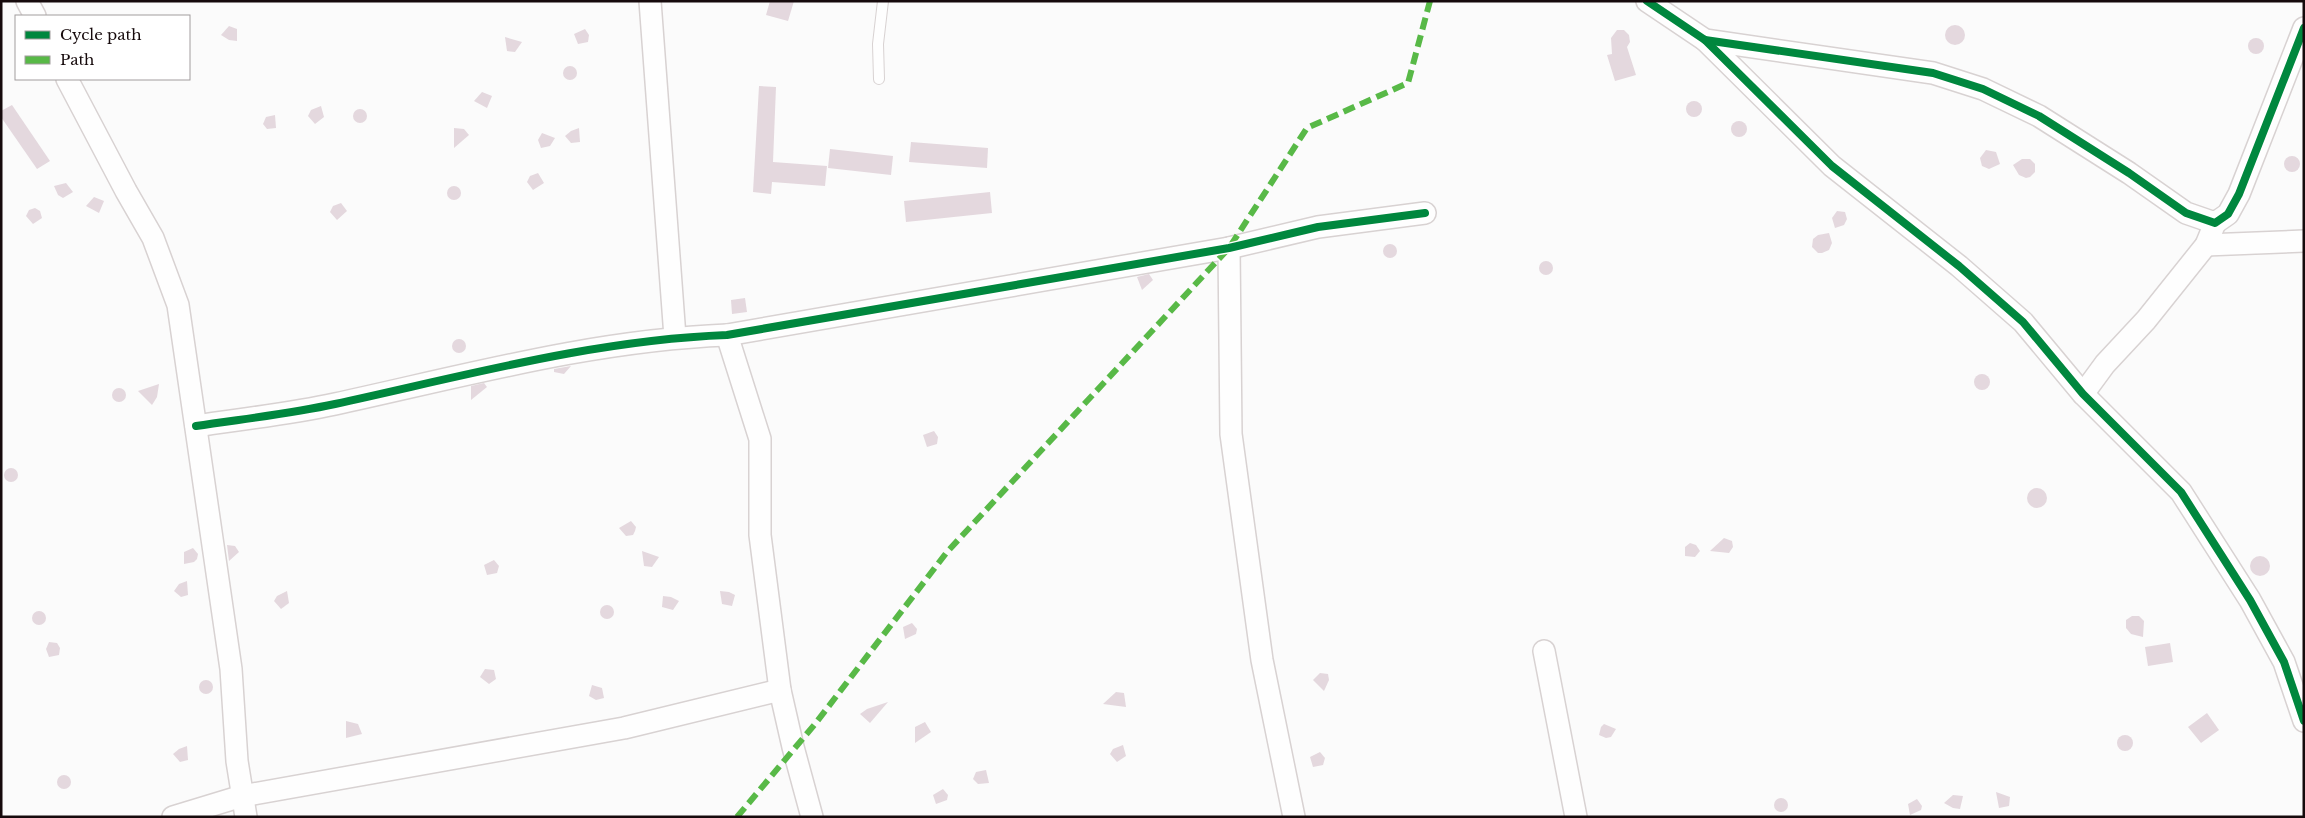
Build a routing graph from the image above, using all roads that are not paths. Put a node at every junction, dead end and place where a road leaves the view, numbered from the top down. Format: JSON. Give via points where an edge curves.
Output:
{"nodes":[{"id":1,"x":27,"y":1,"type":"edge"},
{"id":2,"x":650,"y":1,"type":"edge"},
{"id":3,"x":883,"y":1,"type":"edge"},
{"id":4,"x":1646,"y":1,"type":"edge"},
{"id":5,"x":34,"y":15,"type":"edge"},
{"id":6,"x":2304,"y":28,"type":"edge"},
{"id":7,"x":1705,"y":40,"type":"junction"},
{"id":8,"x":68,"y":80,"type":"edge"},
{"id":9,"x":879,"y":80,"type":"dead end"},
{"id":10,"x":1425,"y":213,"type":"dead end"},
{"id":11,"x":2214,"y":224,"type":"junction"},
{"id":12,"x":2304,"y":241,"type":"edge"},
{"id":13,"x":2206,"y":245,"type":"junction"},
{"id":14,"x":1229,"y":248,"type":"junction"},
{"id":15,"x":727,"y":335,"type":"junction"},
{"id":16,"x":675,"y":337,"type":"junction"},
{"id":17,"x":2083,"y":394,"type":"junction"},
{"id":18,"x":196,"y":426,"type":"junction"},
{"id":19,"x":1544,"y":651,"type":"dead end"},
{"id":20,"x":780,"y":690,"type":"junction"},
{"id":21,"x":2304,"y":721,"type":"edge"},
{"id":22,"x":244,"y":807,"type":"edge"},
{"id":23,"x":173,"y":817,"type":"edge"},
{"id":24,"x":812,"y":817,"type":"edge"},
{"id":25,"x":1294,"y":817,"type":"edge"},
{"id":26,"x":1576,"y":817,"type":"edge"}],
"edges":[{"from":1,"to":5,"type":"street"},
{"from":2,"to":16,"type":"street"},
{"from":3,"to":9,"type":"lane","via":[[878,44]]},
{"from":4,"to":7,"type":"street"},
{"from":6,"to":11,"type":"street","via":[[2240,194],[2228,214]]},
{"from":7,"to":11,"type":"street","via":[[1933,72],[1983,89],[2039,116],[2186,213]]},
{"from":7,"to":17,"type":"street","via":[[1832,166],[2023,322]]},
{"from":8,"to":18,"type":"street","via":[[153,238],[178,305]]},
{"from":10,"to":14,"type":"street","via":[[1318,227]]},
{"from":11,"to":13,"type":"street"},
{"from":12,"to":13,"type":"street"},
{"from":13,"to":17,"type":"street"},
{"from":14,"to":15,"type":"street"},
{"from":14,"to":25,"type":"street","via":[[1231,434],[1262,660]]},
{"from":15,"to":16,"type":"street"},
{"from":15,"to":20,"type":"street","via":[[760,439],[760,535]]},
{"from":16,"to":18,"type":"street","via":[[498,366],[333,405]]},
{"from":17,"to":21,"type":"street","via":[[2181,492],[2250,600],[2284,662]]},
{"from":18,"to":22,"type":"street","via":[[231,669],[237,761]]},
{"from":19,"to":26,"type":"street"},
{"from":20,"to":22,"type":"street","via":[[624,728]]},
{"from":20,"to":24,"type":"street"},
{"from":22,"to":23,"type":"street"}]}
